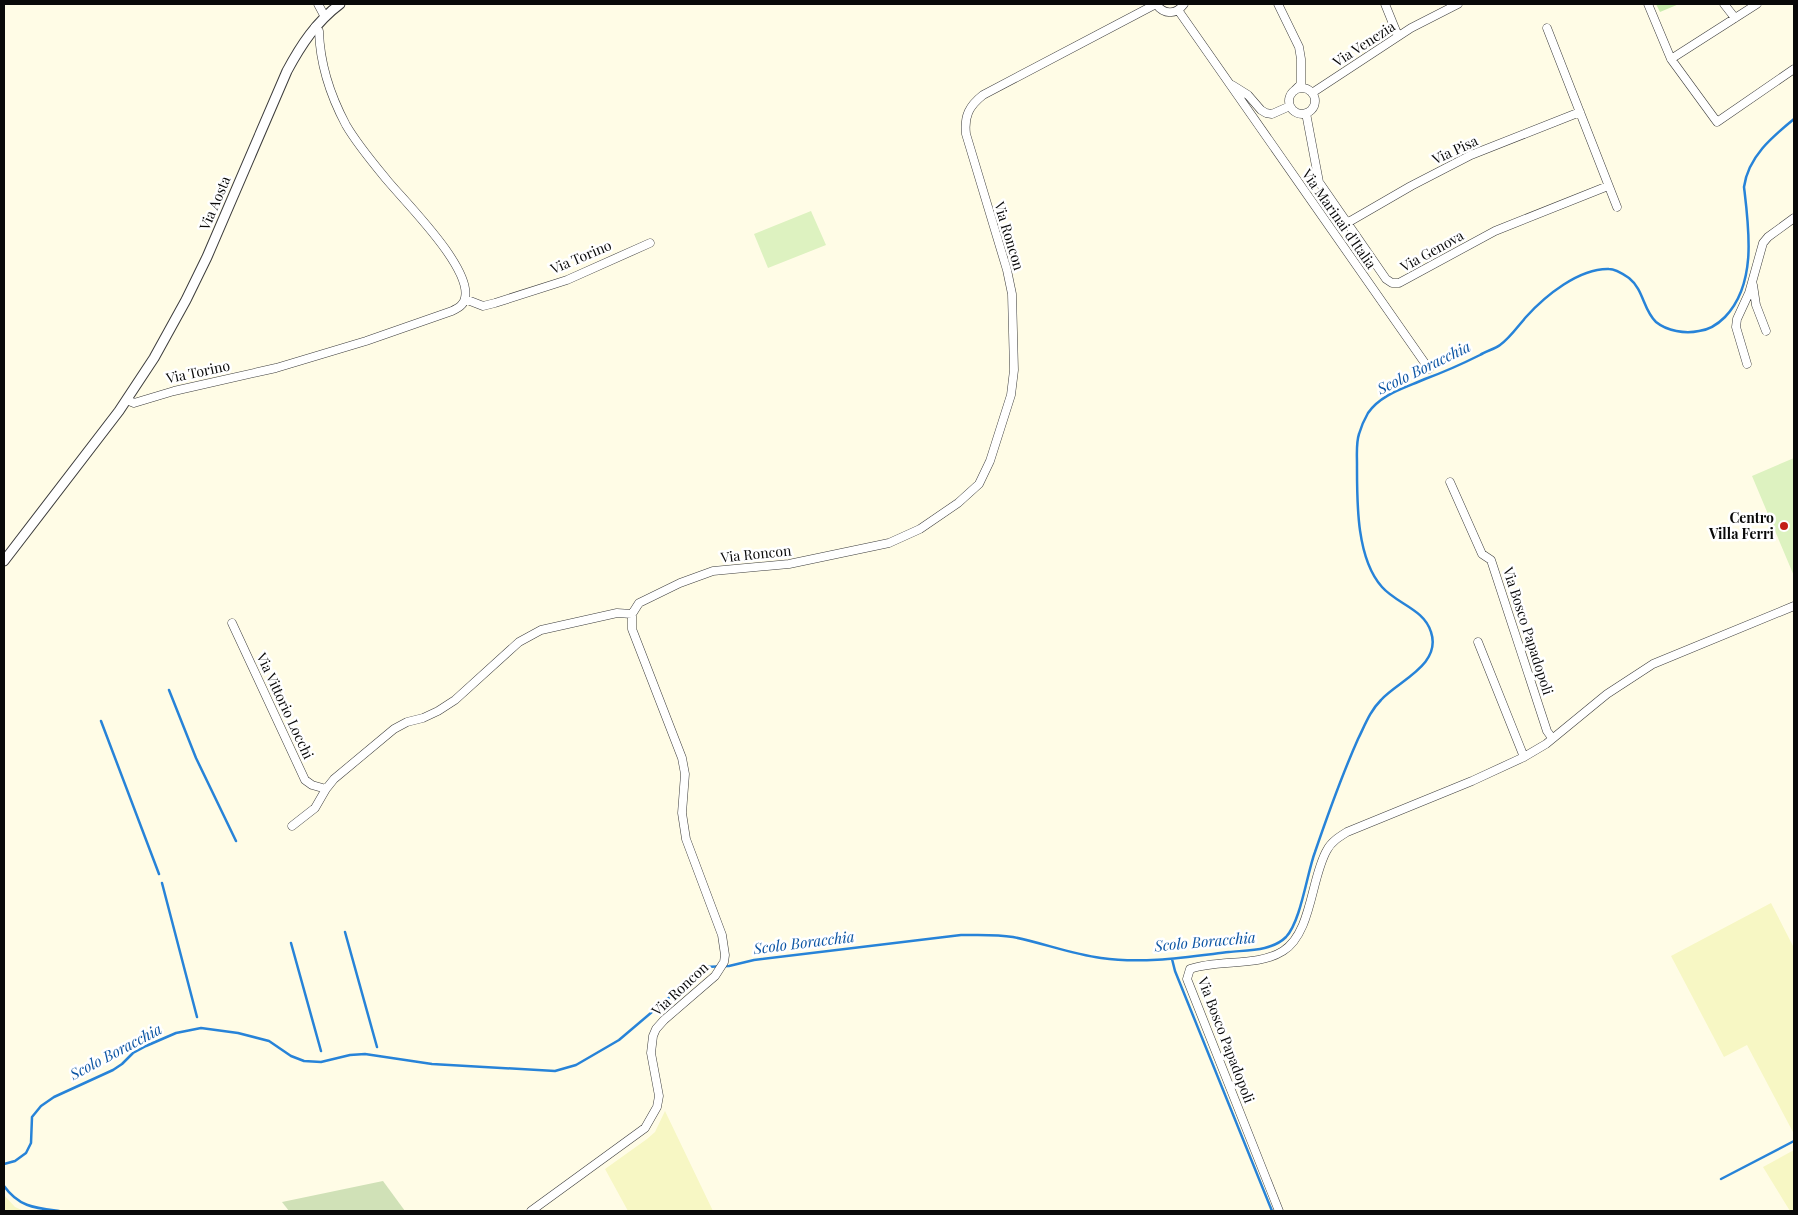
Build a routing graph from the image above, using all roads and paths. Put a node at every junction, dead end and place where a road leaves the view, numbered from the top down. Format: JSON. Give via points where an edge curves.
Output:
{"nodes":[{"id":1,"x":318,"y":4,"type":"edge"},
{"id":2,"x":340,"y":4,"type":"edge"},
{"id":3,"x":1156,"y":4,"type":"edge"},
{"id":4,"x":1184,"y":4,"type":"edge"},
{"id":5,"x":1278,"y":4,"type":"edge"},
{"id":6,"x":1385,"y":4,"type":"edge"},
{"id":7,"x":1458,"y":4,"type":"edge"},
{"id":8,"x":1648,"y":4,"type":"edge"},
{"id":9,"x":1724,"y":4,"type":"edge"},
{"id":10,"x":1757,"y":4,"type":"edge"},
{"id":11,"x":1178,"y":10,"type":"junction"},
{"id":12,"x":325,"y":17,"type":"junction"},
{"id":13,"x":1734,"y":18,"type":"junction"},
{"id":14,"x":315,"y":27,"type":"junction"},
{"id":15,"x":1547,"y":28,"type":"dead end"},
{"id":16,"x":1398,"y":36,"type":"junction"},
{"id":17,"x":1672,"y":59,"type":"junction"},
{"id":18,"x":1794,"y":69,"type":"edge"},
{"id":19,"x":1228,"y":83,"type":"junction"},
{"id":20,"x":1295,"y":90,"type":"junction"},
{"id":21,"x":1312,"y":93,"type":"junction"},
{"id":22,"x":1290,"y":106,"type":"junction"},
{"id":23,"x":1580,"y":112,"type":"junction"},
{"id":24,"x":1306,"y":113,"type":"junction"},
{"id":25,"x":1608,"y":186,"type":"junction"},
{"id":26,"x":1617,"y":207,"type":"dead end"},
{"id":27,"x":1794,"y":218,"type":"edge"},
{"id":28,"x":1347,"y":223,"type":"junction"},
{"id":29,"x":650,"y":243,"type":"dead end"},
{"id":30,"x":1752,"y":283,"type":"junction"},
{"id":31,"x":465,"y":299,"type":"junction"},
{"id":32,"x":1766,"y":331,"type":"dead end"},
{"id":33,"x":1747,"y":364,"type":"dead end"},
{"id":34,"x":1430,"y":369,"type":"dead end"},
{"id":35,"x":127,"y":400,"type":"junction"},
{"id":36,"x":1450,"y":482,"type":"dead end"},
{"id":37,"x":4,"y":561,"type":"edge"},
{"id":38,"x":1794,"y":606,"type":"edge"},
{"id":39,"x":632,"y":614,"type":"junction"},
{"id":40,"x":232,"y":622,"type":"dead end"},
{"id":41,"x":1478,"y":642,"type":"dead end"},
{"id":42,"x":1552,"y":738,"type":"junction"},
{"id":43,"x":1524,"y":757,"type":"junction"},
{"id":44,"x":326,"y":790,"type":"junction"},
{"id":45,"x":292,"y":826,"type":"dead end"},
{"id":46,"x":531,"y":1211,"type":"edge"},
{"id":47,"x":1279,"y":1211,"type":"edge"}],
"edges":[{"from":1,"to":12,"type":"street"},
{"from":2,"to":12,"type":"street"},
{"from":3,"to":11,"type":"street","name":"Via Roncon","via":[[1167,12]]},
{"from":3,"to":39,"type":"street","name":"Via Roncon","via":[[983,95],[974,102],[966,117],[966,134],[1012,294],[1014,370],[1011,395],[990,461],[979,484],[941,515],[899,540],[799,562],[714,571],[655,594],[639,603]]},
{"from":4,"to":11,"type":"street"},
{"from":5,"to":20,"type":"street","via":[[1300,52],[1301,84]]},
{"from":6,"to":16,"type":"street"},
{"from":7,"to":16,"type":"street","name":"Via Venezia"},
{"from":8,"to":17,"type":"street"},
{"from":9,"to":13,"type":"street"},
{"from":10,"to":13,"type":"street"},
{"from":11,"to":19,"type":"street","name":"Via Marinai d'Italia"},
{"from":12,"to":14,"type":"street","name":"Via Aosta"},
{"from":13,"to":17,"type":"street"},
{"from":14,"to":31,"type":"street","via":[[319,31],[328,87],[347,126],[386,179],[448,252],[461,278]]},
{"from":14,"to":35,"type":"street","name":"Via Aosta","via":[[287,71],[186,300]]},
{"from":15,"to":23,"type":"street"},
{"from":16,"to":21,"type":"street","name":"Via Venezia"},
{"from":17,"to":18,"type":"street","via":[[1716,122]]},
{"from":19,"to":22,"type":"street","name":"Via Marinai d'Italia","via":[[1248,95],[1266,113],[1272,114]]},
{"from":19,"to":34,"type":"street","name":"Via Marinai d'Italia"},
{"from":20,"to":21,"type":"street","via":[[1306,89]]},
{"from":20,"to":22,"type":"street","via":[[1290,96]]},
{"from":21,"to":24,"type":"street","via":[[1314,105]]},
{"from":22,"to":24,"type":"street","via":[[1298,113]]},
{"from":23,"to":25,"type":"street"},
{"from":23,"to":28,"type":"street","name":"Via Pisa","via":[[1460,160]]},
{"from":24,"to":28,"type":"street","name":"Via Genova","via":[[1319,182]]},
{"from":25,"to":26,"type":"street"},
{"from":25,"to":28,"type":"street","name":"Via Genova","via":[[1495,231],[1399,283],[1386,279]]},
{"from":27,"to":30,"type":"street","via":[[1763,243]]},
{"from":29,"to":31,"type":"street","name":"Via Torino","via":[[567,280],[495,303],[483,306]]},
{"from":30,"to":32,"type":"street"},
{"from":30,"to":33,"type":"street","via":[[1736,319]]},
{"from":31,"to":35,"type":"street","name":"Via Torino","via":[[459,308],[452,311],[284,366],[134,403]]},
{"from":35,"to":37,"type":"street"},
{"from":36,"to":42,"type":"street","name":"Via Bosco Papadopoli","via":[[1482,554],[1491,560]]},
{"from":38,"to":42,"type":"street","name":"Via Bosco Papadopoli","via":[[1653,664],[1607,694]]},
{"from":39,"to":44,"type":"street","via":[[617,613],[541,630],[518,642],[455,700],[394,730],[334,779]]},
{"from":39,"to":46,"type":"street","name":"Via Roncon","via":[[632,629],[682,758],[685,774],[682,802],[684,831],[722,935],[726,955],[719,970],[664,1020],[652,1036],[651,1053],[659,1096],[653,1116],[645,1128]]},
{"from":40,"to":44,"type":"street","name":"Via Vittorio Locchi","via":[[305,780]]},
{"from":41,"to":43,"type":"street"},
{"from":42,"to":43,"type":"street","name":"Via Bosco Papadopoli"},
{"from":43,"to":47,"type":"street","name":"Via Bosco Papadopoli","via":[[1346,832],[1334,841],[1320,865],[1304,924],[1284,951],[1256,959],[1190,969],[1187,979]]},
{"from":44,"to":45,"type":"street","via":[[315,808]]}]}
